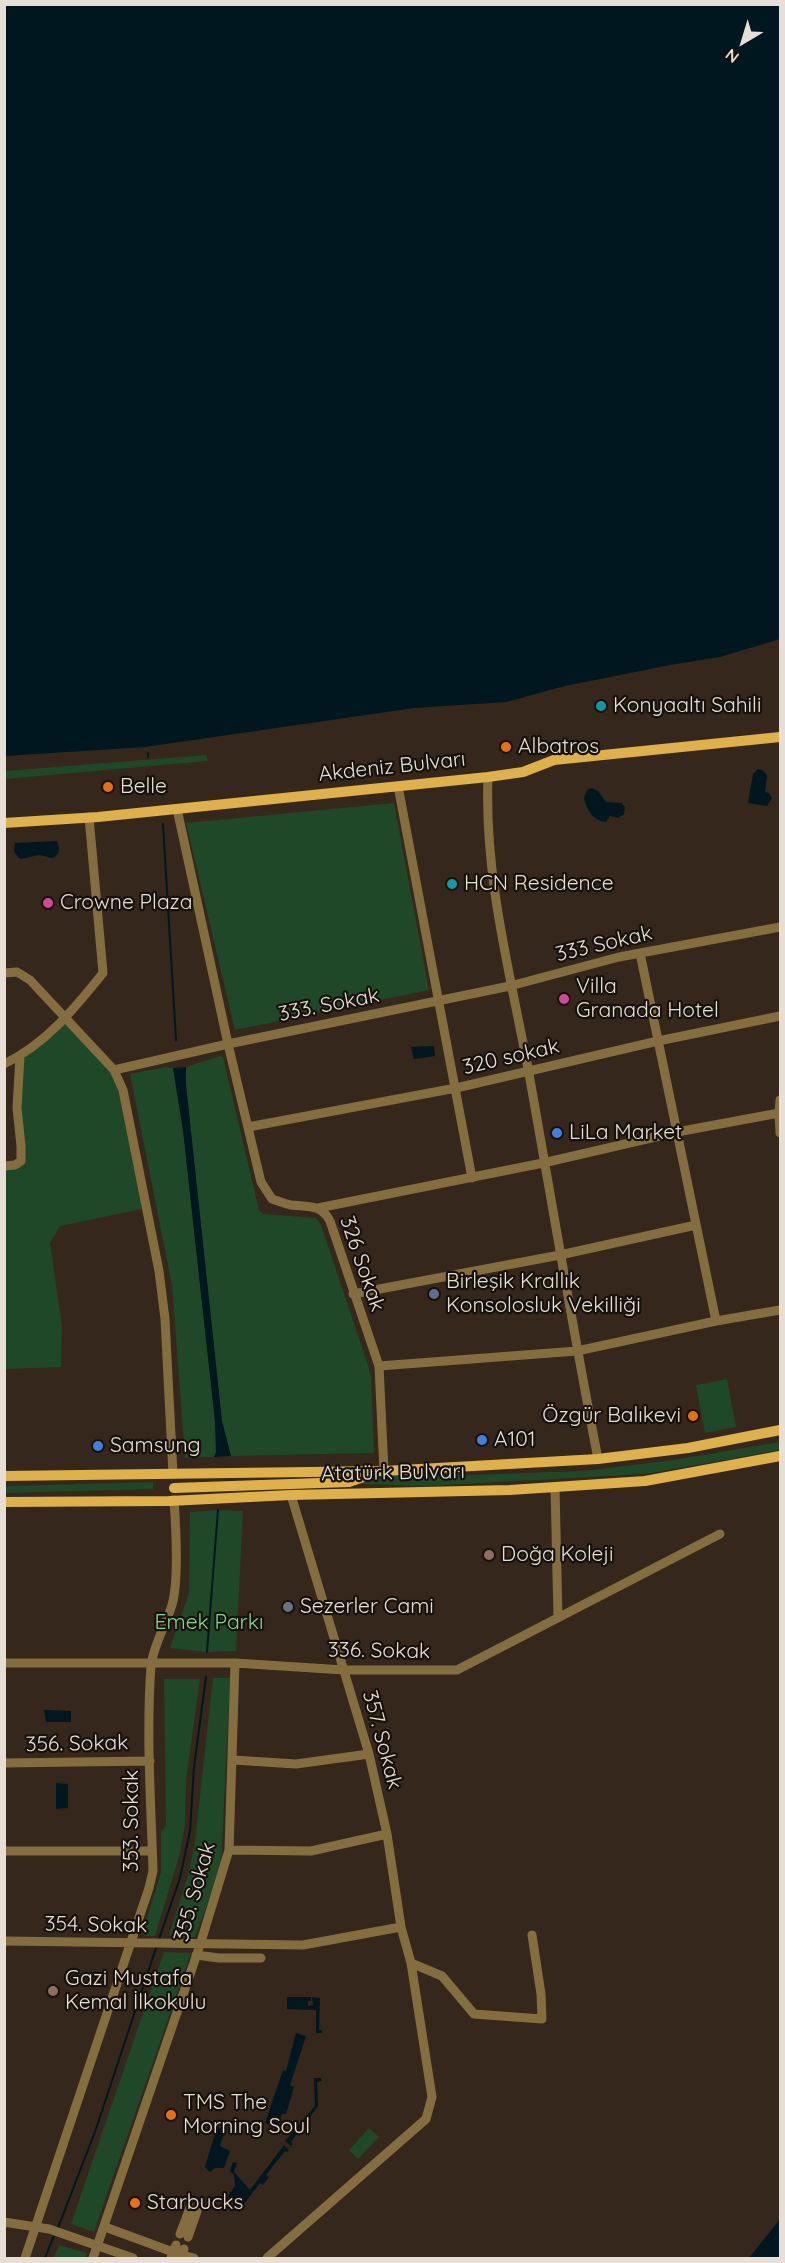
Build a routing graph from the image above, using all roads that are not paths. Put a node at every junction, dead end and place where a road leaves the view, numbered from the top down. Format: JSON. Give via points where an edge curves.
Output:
{"nodes":[{"id":1,"x":780,"y":737,"type":"edge"},
{"id":2,"x":488,"y":777,"type":"junction"},
{"id":3,"x":398,"y":786,"type":"junction"},
{"id":4,"x":177,"y":809,"type":"junction"},
{"id":5,"x":89,"y":817,"type":"junction"},
{"id":6,"x":4,"y":822,"type":"edge"},
{"id":7,"x":780,"y":927,"type":"edge"},
{"id":8,"x":640,"y":953,"type":"junction"},
{"id":9,"x":4,"y":973,"type":"edge"},
{"id":10,"x":510,"y":986,"type":"junction"},
{"id":11,"x":438,"y":1001,"type":"junction"},
{"id":12,"x":780,"y":1016,"type":"edge"},
{"id":13,"x":66,"y":1018,"type":"junction"},
{"id":14,"x":658,"y":1041,"type":"junction"},
{"id":15,"x":228,"y":1044,"type":"junction"},
{"id":16,"x":20,"y":1056,"type":"junction"},
{"id":17,"x":4,"y":1064,"type":"edge"},
{"id":18,"x":114,"y":1070,"type":"junction"},
{"id":19,"x":528,"y":1072,"type":"junction"},
{"id":20,"x":456,"y":1088,"type":"junction"},
{"id":21,"x":780,"y":1100,"type":"edge"},
{"id":22,"x":779,"y":1113,"type":"junction"},
{"id":23,"x":248,"y":1127,"type":"junction"},
{"id":24,"x":677,"y":1132,"type":"junction"},
{"id":25,"x":780,"y":1133,"type":"edge"},
{"id":26,"x":543,"y":1163,"type":"junction"},
{"id":27,"x":4,"y":1166,"type":"edge"},
{"id":28,"x":472,"y":1178,"type":"junction"},
{"id":29,"x":318,"y":1208,"type":"junction"},
{"id":30,"x":696,"y":1225,"type":"junction"},
{"id":31,"x":560,"y":1255,"type":"junction"},
{"id":32,"x":353,"y":1294,"type":"junction"},
{"id":33,"x":780,"y":1310,"type":"edge"},
{"id":34,"x":716,"y":1321,"type":"junction"},
{"id":35,"x":577,"y":1351,"type":"junction"},
{"id":36,"x":379,"y":1366,"type":"junction"},
{"id":37,"x":780,"y":1430,"type":"edge"},
{"id":38,"x":780,"y":1456,"type":"edge"},
{"id":39,"x":598,"y":1459,"type":"junction"},
{"id":40,"x":384,"y":1470,"type":"junction"},
{"id":41,"x":171,"y":1474,"type":"junction"},
{"id":42,"x":4,"y":1476,"type":"edge"},
{"id":43,"x":555,"y":1487,"type":"junction"},
{"id":44,"x":174,"y":1488,"type":"junction"},
{"id":45,"x":291,"y":1495,"type":"junction"},
{"id":46,"x":172,"y":1501,"type":"junction"},
{"id":47,"x":4,"y":1502,"type":"edge"},
{"id":48,"x":720,"y":1534,"type":"dead end"},
{"id":49,"x":558,"y":1618,"type":"junction"},
{"id":50,"x":4,"y":1663,"type":"edge"},
{"id":51,"x":152,"y":1663,"type":"junction"},
{"id":52,"x":235,"y":1664,"type":"junction"},
{"id":53,"x":344,"y":1670,"type":"junction"},
{"id":54,"x":369,"y":1754,"type":"junction"},
{"id":55,"x":233,"y":1760,"type":"junction"},
{"id":56,"x":150,"y":1761,"type":"junction"},
{"id":57,"x":4,"y":1763,"type":"edge"},
{"id":58,"x":387,"y":1834,"type":"junction"},
{"id":59,"x":229,"y":1850,"type":"junction"},
{"id":60,"x":4,"y":1851,"type":"edge"},
{"id":61,"x":152,"y":1851,"type":"junction"},
{"id":62,"x":400,"y":1927,"type":"junction"},
{"id":63,"x":532,"y":1935,"type":"dead end"},
{"id":64,"x":4,"y":1941,"type":"edge"},
{"id":65,"x":130,"y":1944,"type":"junction"},
{"id":66,"x":200,"y":1944,"type":"junction"},
{"id":67,"x":196,"y":1955,"type":"junction"},
{"id":68,"x":261,"y":1958,"type":"dead end"},
{"id":69,"x":411,"y":1964,"type":"junction"},
{"id":70,"x":194,"y":2209,"type":"dead end"},
{"id":71,"x":4,"y":2222,"type":"edge"},
{"id":72,"x":36,"y":2226,"type":"junction"},
{"id":73,"x":105,"y":2227,"type":"junction"},
{"id":74,"x":184,"y":2236,"type":"dead end"},
{"id":75,"x":99,"y":2246,"type":"junction"},
{"id":76,"x":178,"y":2253,"type":"edge"},
{"id":77,"x":25,"y":2259,"type":"edge"},
{"id":78,"x":93,"y":2259,"type":"edge"},
{"id":79,"x":133,"y":2259,"type":"edge"},
{"id":80,"x":194,"y":2259,"type":"edge"},
{"id":81,"x":267,"y":2259,"type":"edge"}],
"edges":[{"from":1,"to":2,"type":"main road","name":"Akdeniz Bulvarı","via":[[554,760],[523,772]]},
{"from":2,"to":3,"type":"main road","name":"Akdeniz Bulvarı"},
{"from":2,"to":10,"type":"street","via":[[492,872]]},
{"from":3,"to":4,"type":"main road","name":"Akdeniz Bulvarı"},
{"from":3,"to":11,"type":"street"},
{"from":4,"to":5,"type":"main road","name":"Akdeniz Bulvarı"},
{"from":4,"to":15,"type":"street","name":"326 Sokak"},
{"from":5,"to":6,"type":"main road","name":"Akdeniz Bulvarı"},
{"from":5,"to":13,"type":"street","via":[[103,973]]},
{"from":7,"to":8,"type":"street","name":"333 Sokak"},
{"from":8,"to":10,"type":"street","name":"333 Sokak"},
{"from":8,"to":14,"type":"street"},
{"from":9,"to":13,"type":"street","via":[[17,972],[30,980]]},
{"from":10,"to":11,"type":"street","name":"333 Sokak"},
{"from":10,"to":19,"type":"street"},
{"from":11,"to":15,"type":"street","name":"333. Sokak"},
{"from":11,"to":20,"type":"street"},
{"from":12,"to":14,"type":"street","name":"320 sokak"},
{"from":13,"to":16,"type":"street"},
{"from":13,"to":18,"type":"street"},
{"from":14,"to":19,"type":"street","name":"320 sokak"},
{"from":14,"to":24,"type":"street"},
{"from":15,"to":18,"type":"street"},
{"from":15,"to":23,"type":"street","name":"326 Sokak"},
{"from":16,"to":17,"type":"street"},
{"from":16,"to":27,"type":"street","via":[[17,1108],[21,1161]]},
{"from":18,"to":41,"type":"street","via":[[123,1090],[134,1139],[159,1271],[172,1426]]},
{"from":19,"to":20,"type":"street","name":"320 sokak"},
{"from":19,"to":26,"type":"street"},
{"from":20,"to":23,"type":"street","name":"320 sokak"},
{"from":20,"to":28,"type":"street"},
{"from":21,"to":22,"type":"street"},
{"from":22,"to":24,"type":"street"},
{"from":22,"to":25,"type":"street"},
{"from":23,"to":29,"type":"street","name":"326 Sokak","via":[[261,1182],[272,1199]]},
{"from":24,"to":26,"type":"street"},
{"from":24,"to":30,"type":"street"},
{"from":26,"to":28,"type":"street"},
{"from":26,"to":31,"type":"street"},
{"from":28,"to":29,"type":"street"},
{"from":29,"to":32,"type":"street","name":"326 Sokak","via":[[330,1221]]},
{"from":30,"to":31,"type":"street"},
{"from":30,"to":34,"type":"street"},
{"from":31,"to":32,"type":"street"},
{"from":31,"to":35,"type":"street"},
{"from":32,"to":36,"type":"street","name":"326 Sokak"},
{"from":33,"to":34,"type":"street"},
{"from":34,"to":35,"type":"street"},
{"from":35,"to":36,"type":"street"},
{"from":35,"to":39,"type":"street"},
{"from":36,"to":40,"type":"street","name":"326 Sokak"},
{"from":37,"to":39,"type":"main road","name":"Atatürk Bulvarı","via":[[688,1448]]},
{"from":38,"to":43,"type":"main road","name":"Atatürk Bulvarı","via":[[645,1481]]},
{"from":39,"to":40,"type":"main road","name":"Atatürk Bulvarı"},
{"from":40,"to":41,"type":"main road","name":"Atatürk Bulvarı"},
{"from":40,"to":44,"type":"main road","via":[[348,1482]]},
{"from":41,"to":42,"type":"main road","name":"Atatürk Bulvarı"},
{"from":41,"to":44,"type":"main road"},
{"from":41,"to":46,"type":"main road"},
{"from":43,"to":45,"type":"main road","name":"Atatürk Bulvarı"},
{"from":43,"to":49,"type":"street"},
{"from":44,"to":46,"type":"main road"},
{"from":45,"to":46,"type":"main road","name":"Atatürk Bulvarı"},
{"from":45,"to":53,"type":"street","name":"357. Sokak"},
{"from":46,"to":47,"type":"main road","name":"Atatürk Bulvarı"},
{"from":46,"to":51,"type":"street","name":"353. Sokak","via":[[174,1591]]},
{"from":48,"to":49,"type":"street","name":"336. Sokak"},
{"from":49,"to":53,"type":"street","name":"336. Sokak","via":[[457,1670]]},
{"from":50,"to":51,"type":"street","name":"336. Sokak"},
{"from":51,"to":52,"type":"street","name":"336. Sokak"},
{"from":51,"to":56,"type":"street","name":"353. Sokak"},
{"from":52,"to":53,"type":"street","name":"336. Sokak"},
{"from":52,"to":55,"type":"street","name":"355. Sokak"},
{"from":53,"to":54,"type":"street","name":"357. Sokak"},
{"from":54,"to":55,"type":"street","via":[[296,1764]]},
{"from":54,"to":58,"type":"street","name":"357. Sokak"},
{"from":55,"to":59,"type":"street","name":"355. Sokak"},
{"from":56,"to":57,"type":"street","name":"356. Sokak"},
{"from":56,"to":61,"type":"street","name":"353. Sokak"},
{"from":58,"to":59,"type":"street","via":[[311,1851]]},
{"from":58,"to":62,"type":"street","name":"357. Sokak"},
{"from":59,"to":66,"type":"street","name":"355. Sokak"},
{"from":60,"to":61,"type":"street"},
{"from":61,"to":65,"type":"street","name":"353. Sokak","via":[[151,1880]]},
{"from":62,"to":66,"type":"street","name":"354. Sokak","via":[[303,1946]]},
{"from":62,"to":69,"type":"street","name":"357. Sokak"},
{"from":63,"to":69,"type":"street","via":[[542,2019],[474,2014],[442,1976]]},
{"from":64,"to":65,"type":"street","name":"354. Sokak"},
{"from":65,"to":66,"type":"street","name":"354. Sokak"},
{"from":65,"to":72,"type":"street","name":"353. Sokak"},
{"from":66,"to":67,"type":"street","name":"355. Sokak"},
{"from":67,"to":68,"type":"street"},
{"from":67,"to":73,"type":"street","name":"355. Sokak"},
{"from":69,"to":81,"type":"street","name":"357. Sokak","via":[[432,2097],[426,2119]]},
{"from":70,"to":74,"type":"street"},
{"from":71,"to":72,"type":"street"},
{"from":72,"to":75,"type":"street"},
{"from":72,"to":77,"type":"street","name":"353. Sokak"},
{"from":73,"to":75,"type":"street","name":"355. Sokak"},
{"from":73,"to":76,"type":"street"},
{"from":75,"to":78,"type":"street","name":"355. Sokak"},
{"from":75,"to":79,"type":"street"},
{"from":76,"to":80,"type":"street"}]}
